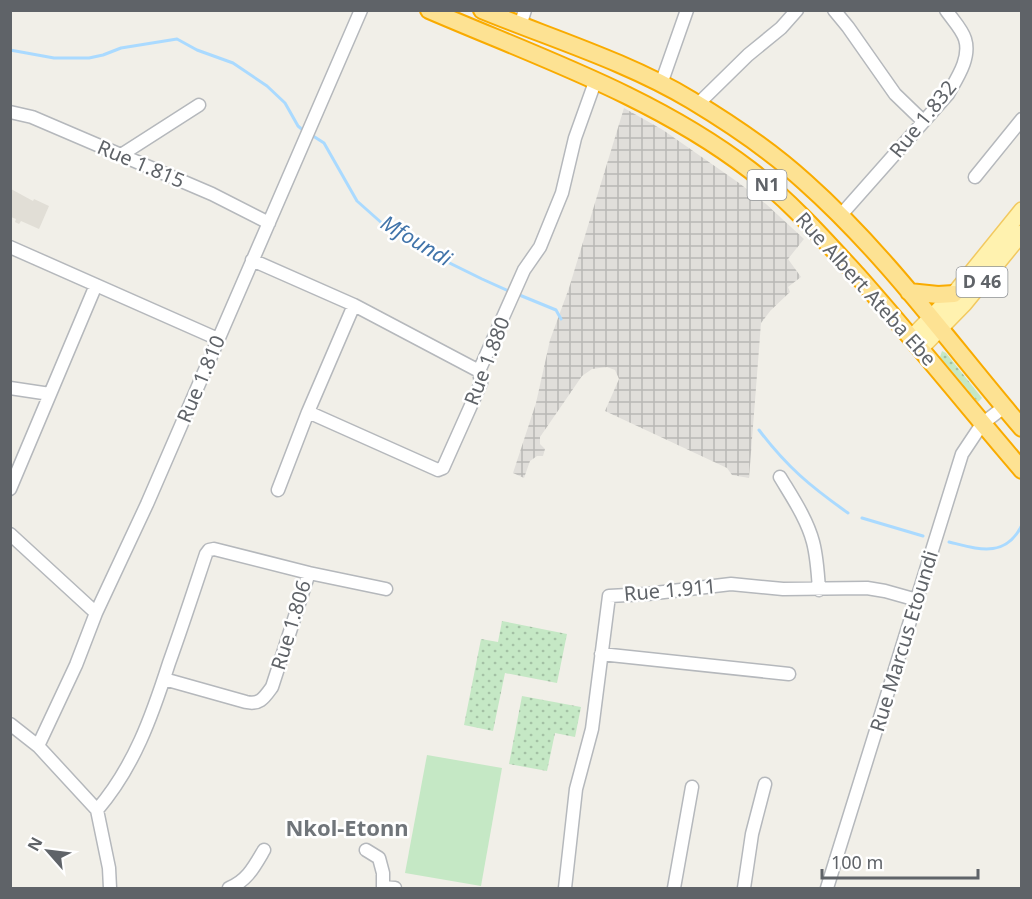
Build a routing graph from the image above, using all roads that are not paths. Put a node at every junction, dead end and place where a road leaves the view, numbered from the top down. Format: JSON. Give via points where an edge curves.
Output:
{"nodes":[{"id":1,"x":361,"y":10,"type":"edge"},
{"id":2,"x":429,"y":10,"type":"edge"},
{"id":3,"x":482,"y":10,"type":"edge"},
{"id":4,"x":687,"y":10,"type":"edge"},
{"id":5,"x":797,"y":10,"type":"edge"},
{"id":6,"x":834,"y":10,"type":"edge"},
{"id":7,"x":946,"y":10,"type":"edge"},
{"id":8,"x":523,"y":18,"type":"edge"},
{"id":9,"x":595,"y":82,"type":"junction"},
{"id":10,"x":661,"y":84,"type":"junction"},
{"id":11,"x":698,"y":104,"type":"junction"},
{"id":12,"x":199,"y":105,"type":"dead end"},
{"id":13,"x":10,"y":112,"type":"edge"},
{"id":14,"x":1022,"y":119,"type":"edge"},
{"id":15,"x":923,"y":121,"type":"junction"},
{"id":16,"x":122,"y":155,"type":"junction"},
{"id":17,"x":975,"y":177,"type":"dead end"},
{"id":18,"x":1022,"y":210,"type":"edge"},
{"id":19,"x":840,"y":216,"type":"junction"},
{"id":20,"x":269,"y":224,"type":"junction"},
{"id":21,"x":1022,"y":233,"type":"edge"},
{"id":22,"x":10,"y":247,"type":"edge"},
{"id":23,"x":252,"y":260,"type":"junction"},
{"id":24,"x":96,"y":285,"type":"junction"},
{"id":25,"x":909,"y":292,"type":"junction"},
{"id":26,"x":954,"y":294,"type":"junction"},
{"id":27,"x":354,"y":305,"type":"junction"},
{"id":28,"x":939,"y":326,"type":"junction"},
{"id":29,"x":218,"y":339,"type":"junction"},
{"id":30,"x":917,"y":343,"type":"junction"},
{"id":31,"x":480,"y":371,"type":"junction"},
{"id":32,"x":10,"y":388,"type":"edge"},
{"id":33,"x":50,"y":394,"type":"junction"},
{"id":34,"x":1004,"y":407,"type":"junction"},
{"id":35,"x":308,"y":412,"type":"junction"},
{"id":36,"x":982,"y":424,"type":"junction"},
{"id":37,"x":1022,"y":428,"type":"edge"},
{"id":38,"x":1022,"y":470,"type":"edge"},
{"id":39,"x":780,"y":477,"type":"dead end"},
{"id":40,"x":10,"y":489,"type":"edge"},
{"id":41,"x":278,"y":490,"type":"dead end"},
{"id":42,"x":10,"y":534,"type":"edge"},
{"id":43,"x":309,"y":573,"type":"junction"},
{"id":44,"x":386,"y":589,"type":"dead end"},
{"id":45,"x":819,"y":590,"type":"junction"},
{"id":46,"x":917,"y":600,"type":"junction"},
{"id":47,"x":96,"y":613,"type":"junction"},
{"id":48,"x":601,"y":654,"type":"junction"},
{"id":49,"x":789,"y":674,"type":"dead end"},
{"id":50,"x":164,"y":679,"type":"junction"},
{"id":51,"x":10,"y":724,"type":"edge"},
{"id":52,"x":38,"y":746,"type":"junction"},
{"id":53,"x":765,"y":784,"type":"dead end"},
{"id":54,"x":692,"y":787,"type":"dead end"},
{"id":55,"x":97,"y":810,"type":"junction"},
{"id":56,"x":264,"y":850,"type":"dead end"},
{"id":57,"x":366,"y":850,"type":"dead end"},
{"id":58,"x":110,"y":888,"type":"edge"},
{"id":59,"x":229,"y":888,"type":"edge"},
{"id":60,"x":386,"y":888,"type":"edge"},
{"id":61,"x":565,"y":888,"type":"edge"},
{"id":62,"x":674,"y":888,"type":"edge"},
{"id":63,"x":744,"y":888,"type":"edge"},
{"id":64,"x":826,"y":888,"type":"edge"}],
"edges":[{"from":1,"to":20,"type":"street","name":"Rue 1.810"},
{"from":2,"to":9,"type":"highway","name":"Rue Albert Ateba Ebe","number":"N1"},
{"from":3,"to":8,"type":"highway","number":"N1"},
{"from":4,"to":10,"type":"street"},
{"from":5,"to":11,"type":"street"},
{"from":6,"to":15,"type":"street","via":[[895,94]]},
{"from":7,"to":15,"type":"street","name":"Rue 1.832","via":[[965,39],[964,62],[948,94]]},
{"from":8,"to":10,"type":"highway","number":"N1"},
{"from":9,"to":30,"type":"highway","name":"Rue Albert Ateba Ebe","number":"N1","via":[[675,121],[750,170],[797,211]]},
{"from":9,"to":31,"type":"street","name":"Rue 1.880","via":[[540,247],[524,270]]},
{"from":10,"to":11,"type":"highway","number":"N1"},
{"from":11,"to":19,"type":"highway","number":"N1","via":[[763,148]]},
{"from":12,"to":16,"type":"street"},
{"from":13,"to":16,"type":"street","name":"Rue 1.815","via":[[32,117]]},
{"from":14,"to":17,"type":"street"},
{"from":15,"to":19,"type":"street","name":"Rue 1.832"},
{"from":16,"to":20,"type":"street","name":"Rue 1.815"},
{"from":18,"to":26,"type":"main road","number":"D 46"},
{"from":19,"to":25,"type":"highway","number":"N1"},
{"from":20,"to":23,"type":"street","name":"Rue 1.810"},
{"from":21,"to":28,"type":"main road","number":"D 46"},
{"from":22,"to":24,"type":"street"},
{"from":23,"to":27,"type":"street"},
{"from":23,"to":29,"type":"street","name":"Rue 1.810"},
{"from":24,"to":29,"type":"street"},
{"from":24,"to":33,"type":"street"},
{"from":25,"to":26,"type":"highway"},
{"from":25,"to":28,"type":"highway","number":"N1"},
{"from":26,"to":28,"type":"main road","number":"D 46"},
{"from":27,"to":31,"type":"street"},
{"from":27,"to":35,"type":"street"},
{"from":28,"to":30,"type":"main road","number":"D 46"},
{"from":28,"to":34,"type":"highway","number":"N1"},
{"from":29,"to":47,"type":"street","name":"Rue 1.810"},
{"from":30,"to":36,"type":"highway","name":"Rue Albert Ateba Ebe","number":"N1"},
{"from":31,"to":35,"type":"street","name":"Rue 1.880","via":[[481,382],[441,470]]},
{"from":32,"to":33,"type":"street"},
{"from":33,"to":40,"type":"street"},
{"from":34,"to":36,"type":"street","name":"Rue Marcus Etoundi"},
{"from":34,"to":37,"type":"highway","number":"N1"},
{"from":35,"to":41,"type":"street"},
{"from":36,"to":38,"type":"highway","name":"Rue Albert Ateba Ebe","number":"N1"},
{"from":36,"to":46,"type":"street","name":"Rue Marcus Etoundi","via":[[962,454]]},
{"from":39,"to":45,"type":"street","via":[[813,540]]},
{"from":42,"to":47,"type":"street"},
{"from":43,"to":44,"type":"street"},
{"from":43,"to":50,"type":"street","name":"Rue 1.806","via":[[272,687],[263,700],[255,704]]},
{"from":43,"to":50,"type":"street","name":"Rue 1.806","via":[[209,550]]},
{"from":45,"to":46,"type":"street","name":"Rue 1.911","via":[[867,588]]},
{"from":45,"to":48,"type":"street","name":"Rue 1.911","via":[[731,584],[609,596]]},
{"from":46,"to":64,"type":"street","name":"Rue Marcus Etoundi"},
{"from":47,"to":52,"type":"street","name":"Rue 1.810"},
{"from":48,"to":49,"type":"street"},
{"from":48,"to":61,"type":"street","name":"Rue 1.911","via":[[592,729],[576,789]]},
{"from":50,"to":55,"type":"street","name":"Rue 1.806","via":[[137,750]]},
{"from":51,"to":52,"type":"street"},
{"from":52,"to":55,"type":"street"},
{"from":53,"to":63,"type":"street"},
{"from":54,"to":62,"type":"street"},
{"from":55,"to":58,"type":"street"},
{"from":56,"to":59,"type":"street","via":[[241,884]]},
{"from":57,"to":60,"type":"street","via":[[379,858]]}]}
